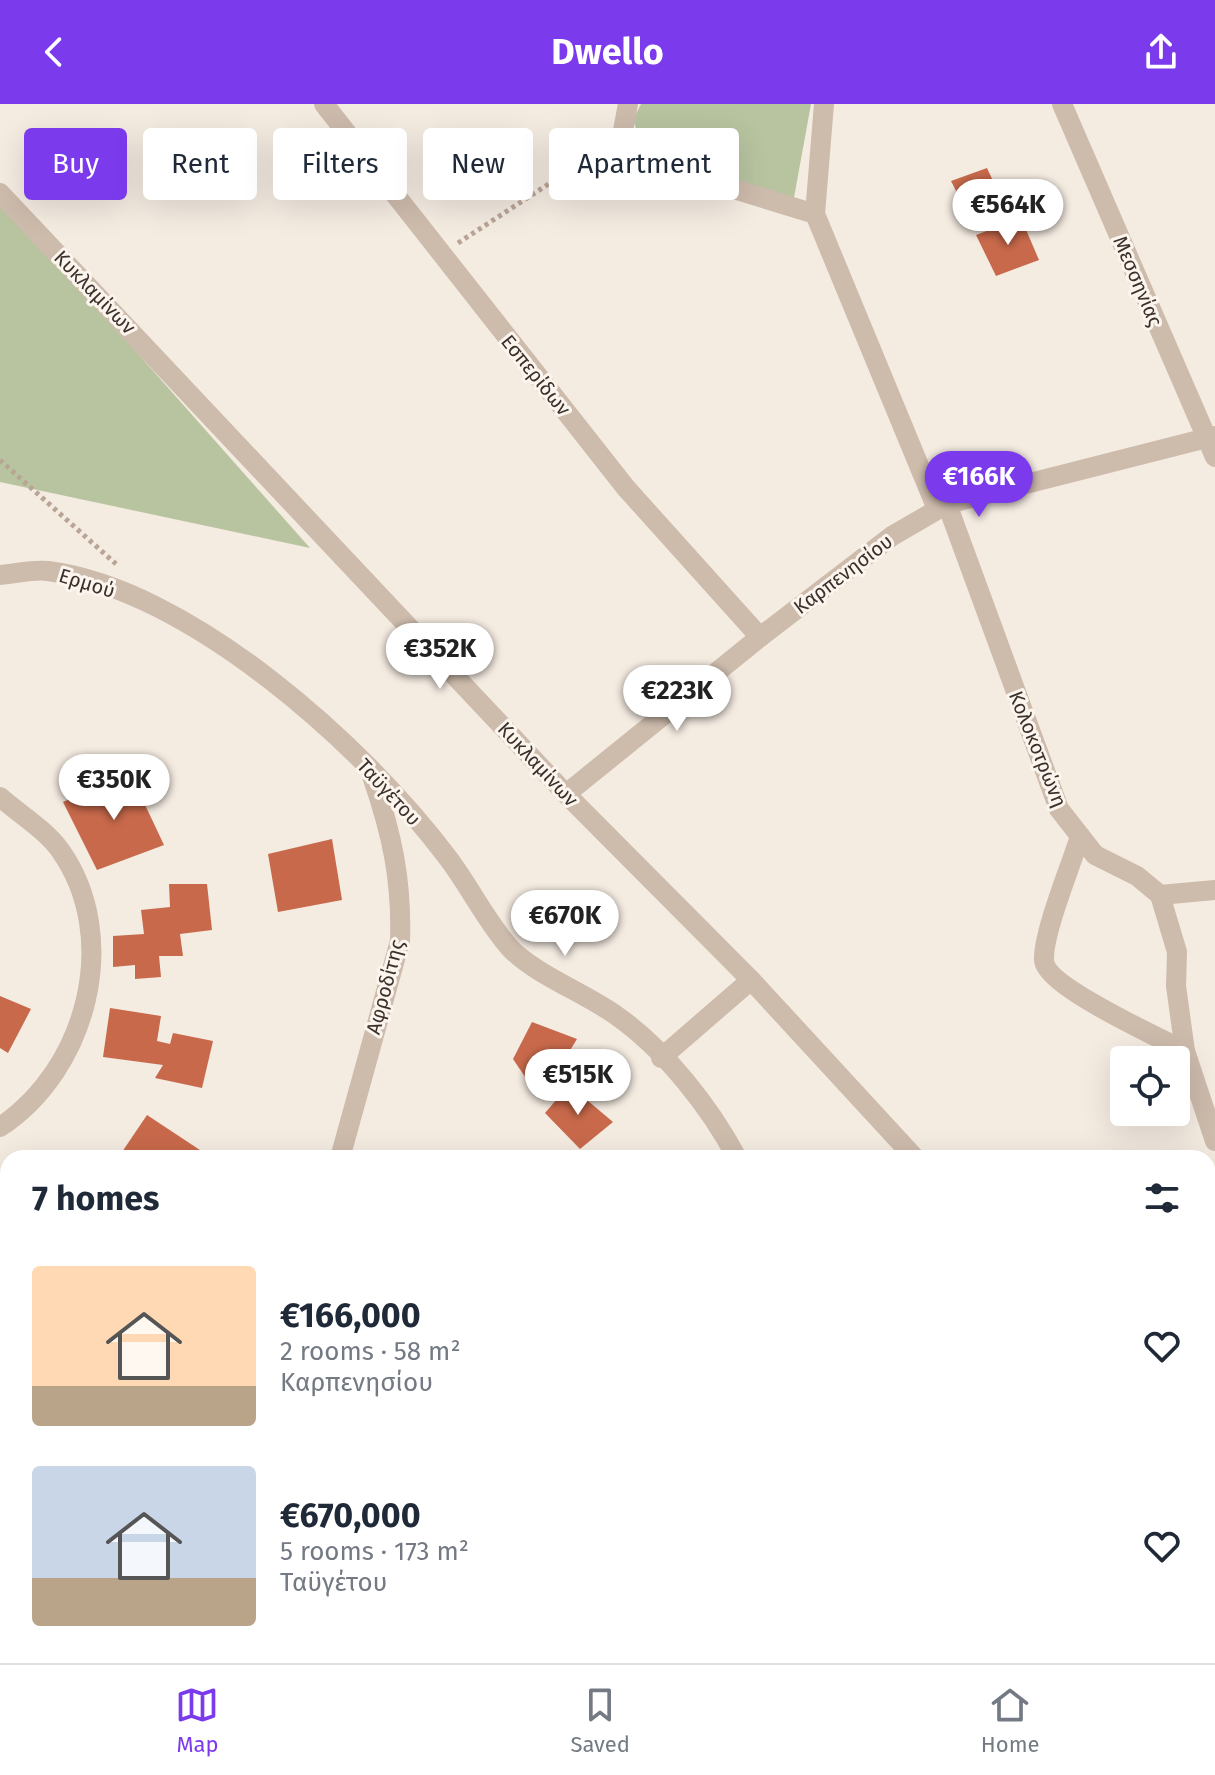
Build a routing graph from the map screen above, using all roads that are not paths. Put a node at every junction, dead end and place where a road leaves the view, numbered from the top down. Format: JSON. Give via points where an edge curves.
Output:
{"nodes":[{"id":1,"x":324,"y":104,"type":"edge"},
{"id":2,"x":628,"y":104,"type":"edge"},
{"id":3,"x":824,"y":104,"type":"edge"},
{"id":4,"x":1062,"y":104,"type":"edge"},
{"id":5,"x":0,"y":193,"type":"edge"},
{"id":6,"x":815,"y":214,"type":"junction"},
{"id":7,"x":1212,"y":444,"type":"edge"},
{"id":8,"x":942,"y":506,"type":"junction"},
{"id":9,"x":0,"y":575,"type":"edge"},
{"id":10,"x":171,"y":612,"type":"joint"},
{"id":11,"x":760,"y":637,"type":"junction"},
{"id":12,"x":369,"y":769,"type":"junction"},
{"id":13,"x":566,"y":794,"type":"junction"},
{"id":14,"x":0,"y":797,"type":"edge"},
{"id":15,"x":1080,"y":836,"type":"junction"},
{"id":16,"x":1215,"y":890,"type":"edge"},
{"id":17,"x":1160,"y":895,"type":"junction"},
{"id":18,"x":751,"y":980,"type":"junction"},
{"id":19,"x":1175,"y":1046,"type":"edge"},
{"id":20,"x":1184,"y":1046,"type":"edge"},
{"id":21,"x":661,"y":1058,"type":"junction"},
{"id":22,"x":1190,"y":1066,"type":"edge"},
{"id":23,"x":0,"y":1127,"type":"edge"},
{"id":24,"x":1215,"y":1141,"type":"edge"},
{"id":25,"x":342,"y":1150,"type":"edge"},
{"id":26,"x":732,"y":1150,"type":"edge"},
{"id":27,"x":908,"y":1150,"type":"edge"}],
"edges":[{"from":1,"to":11,"type":"street","name":"Εσπερίδων","via":[[626,488]]},
{"from":2,"to":6,"type":"street","via":[[622,136],[643,161]]},
{"from":3,"to":6,"type":"street"},
{"from":4,"to":7,"type":"street","name":"Μεσσηνίας"},
{"from":5,"to":13,"type":"street","name":"Κυκλαμίνων"},
{"from":6,"to":8,"type":"street","name":"Κολοκοτρώνη"},
{"from":7,"to":8,"type":"street","name":"Καρπενησίου"},
{"from":8,"to":11,"type":"street","name":"Καρπενησίου","via":[[892,536]]},
{"from":8,"to":15,"type":"street","name":"Κολοκοτρώνη","via":[[1059,809]]},
{"from":9,"to":10,"type":"street","name":"Ερμού","via":[[47,571]]},
{"from":10,"to":12,"type":"street","name":"Ταϋγέτου","via":[[288,694]]},
{"from":11,"to":13,"type":"street","name":"Καρπενησίου"},
{"from":12,"to":21,"type":"street","name":"Ταϋγέτου","via":[[448,858],[511,949],[619,1017]]},
{"from":12,"to":25,"type":"street","name":"Αφροδίτης","via":[[393,837],[402,904],[400,941]]},
{"from":13,"to":18,"type":"street","name":"Κυκλαμίνων"},
{"from":14,"to":23,"type":"street","via":[[59,849],[85,904],[90,989],[81,1025],[61,1061]]},
{"from":15,"to":17,"type":"street","name":"Κολοκοτρώνη","via":[[1095,855],[1137,876]]},
{"from":15,"to":19,"type":"street","via":[[1049,932],[1044,961],[1049,974]]},
{"from":16,"to":17,"type":"street"},
{"from":17,"to":20,"type":"street","via":[[1177,952]]},
{"from":18,"to":21,"type":"street"},
{"from":18,"to":27,"type":"street","name":"Κυκλαμίνων"},
{"from":21,"to":26,"type":"street","name":"Ταϋγέτου","via":[[691,1085]]},
{"from":22,"to":24,"type":"street"}]}
